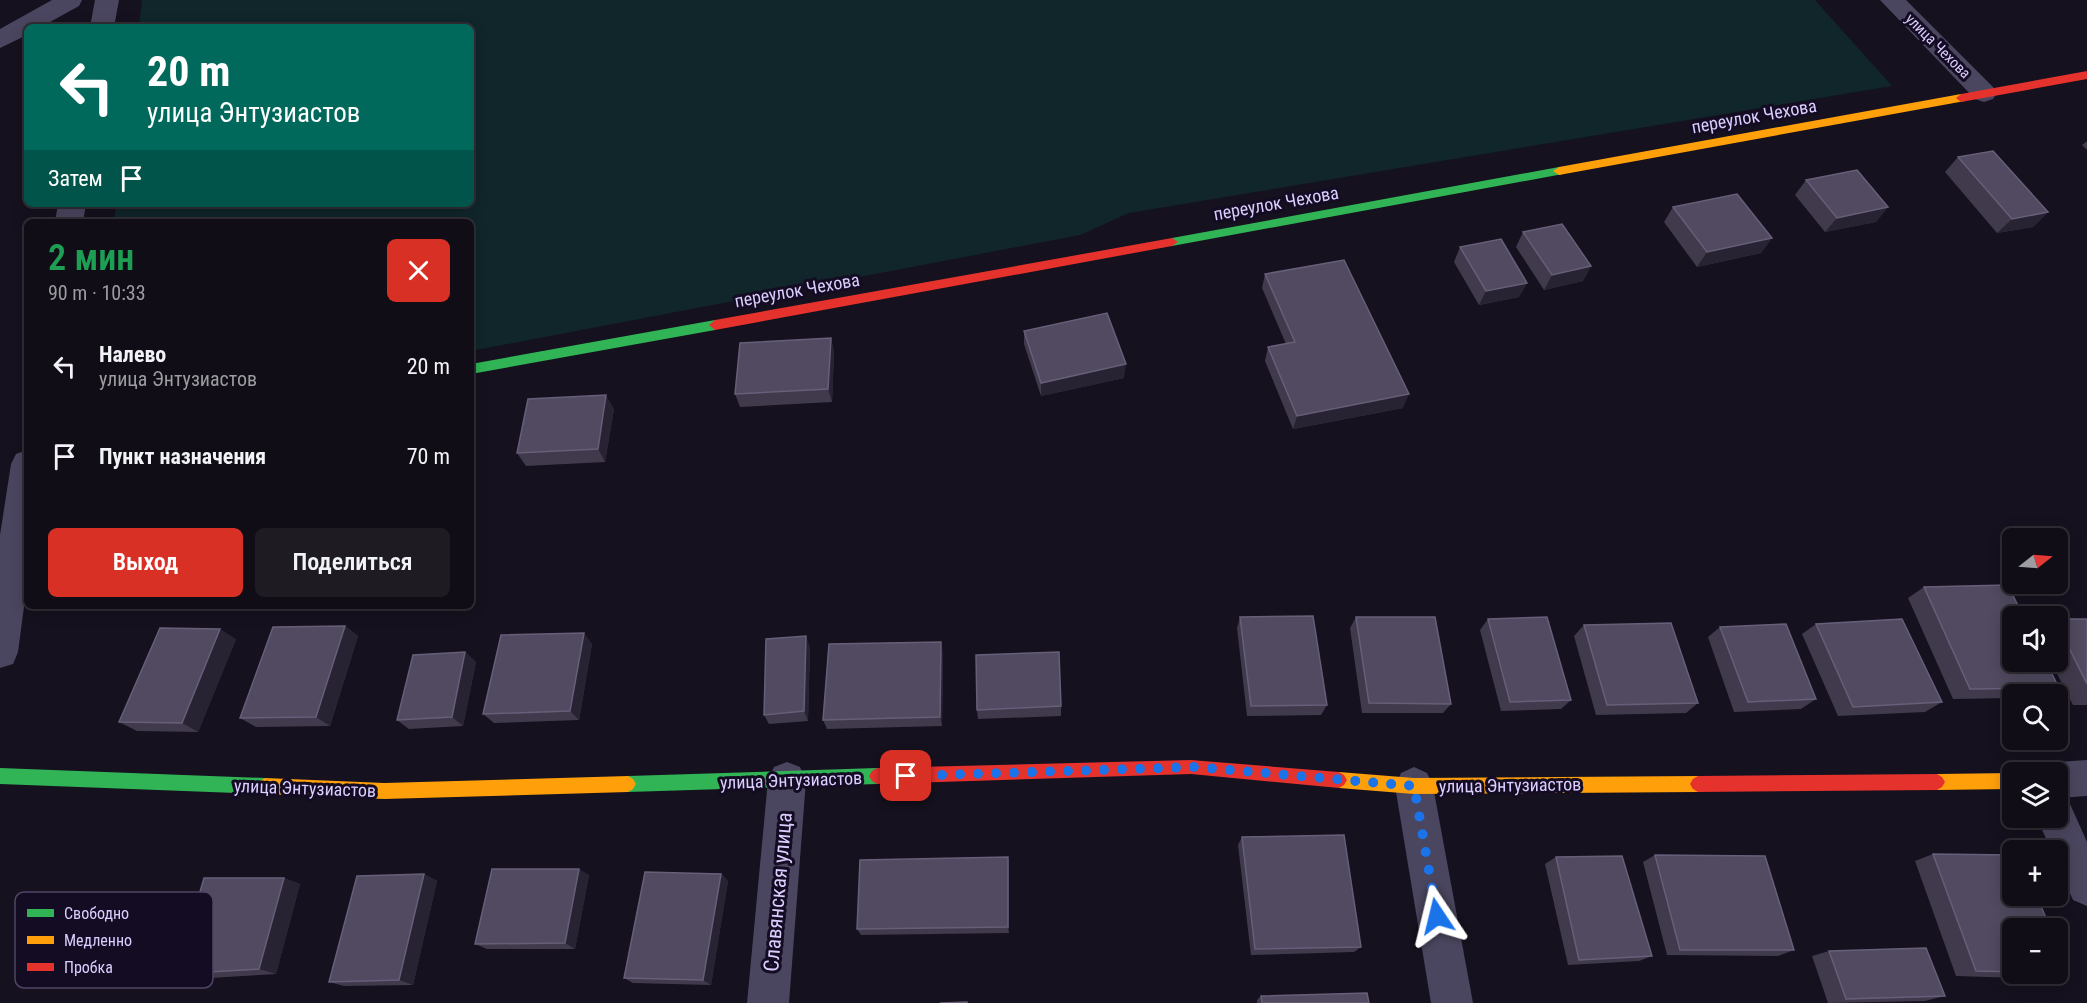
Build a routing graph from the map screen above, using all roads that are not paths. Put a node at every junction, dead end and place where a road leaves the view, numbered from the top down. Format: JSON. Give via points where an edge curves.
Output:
{"nodes":[{"id":1,"x":70,"y":0,"type":"edge"},
{"id":2,"x":107,"y":0,"type":"edge"},
{"id":3,"x":1892,"y":0,"type":"edge"},
{"id":4,"x":28,"y":24,"type":"edge"},
{"id":5,"x":103,"y":24,"type":"edge"},
{"id":6,"x":24,"y":26,"type":"edge"},
{"id":7,"x":0,"y":40,"type":"edge"},
{"id":8,"x":2087,"y":75,"type":"edge"},
{"id":9,"x":1984,"y":93,"type":"junction"},
{"id":10,"x":474,"y":368,"type":"edge"},
{"id":11,"x":17,"y":482,"type":"edge"},
{"id":12,"x":0,"y":652,"type":"edge"},
{"id":13,"x":0,"y":776,"type":"edge"},
{"id":14,"x":2087,"y":778,"type":"edge"},
{"id":15,"x":2068,"y":779,"type":"edge"},
{"id":16,"x":787,"y":780,"type":"junction"},
{"id":17,"x":2002,"y":781,"type":"edge"},
{"id":18,"x":1414,"y":786,"type":"junction"},
{"id":19,"x":2061,"y":828,"type":"edge"},
{"id":20,"x":2087,"y":886,"type":"edge"},
{"id":21,"x":768,"y":1003,"type":"edge"},
{"id":22,"x":1452,"y":1003,"type":"edge"}],
"edges":[{"from":1,"to":4,"type":"street"},
{"from":2,"to":5,"type":"street"},
{"from":3,"to":9,"type":"street","name":"улица Чехова"},
{"from":6,"to":7,"type":"street"},
{"from":8,"to":9,"type":"street","name":"переулок Чехова"},
{"from":9,"to":10,"type":"street","name":"переулок Чехова"},
{"from":11,"to":12,"type":"street"},
{"from":13,"to":16,"type":"street","name":"улица Энтузиастов","via":[[384,791]]},
{"from":14,"to":15,"type":"street"},
{"from":16,"to":18,"type":"street","name":"улица Энтузиастов","via":[[1196,767]]},
{"from":16,"to":21,"type":"street","name":"Славянская улица"},
{"from":17,"to":18,"type":"street","name":"улица Энтузиастов"},
{"from":18,"to":22,"type":"street"},
{"from":19,"to":20,"type":"street"}]}
